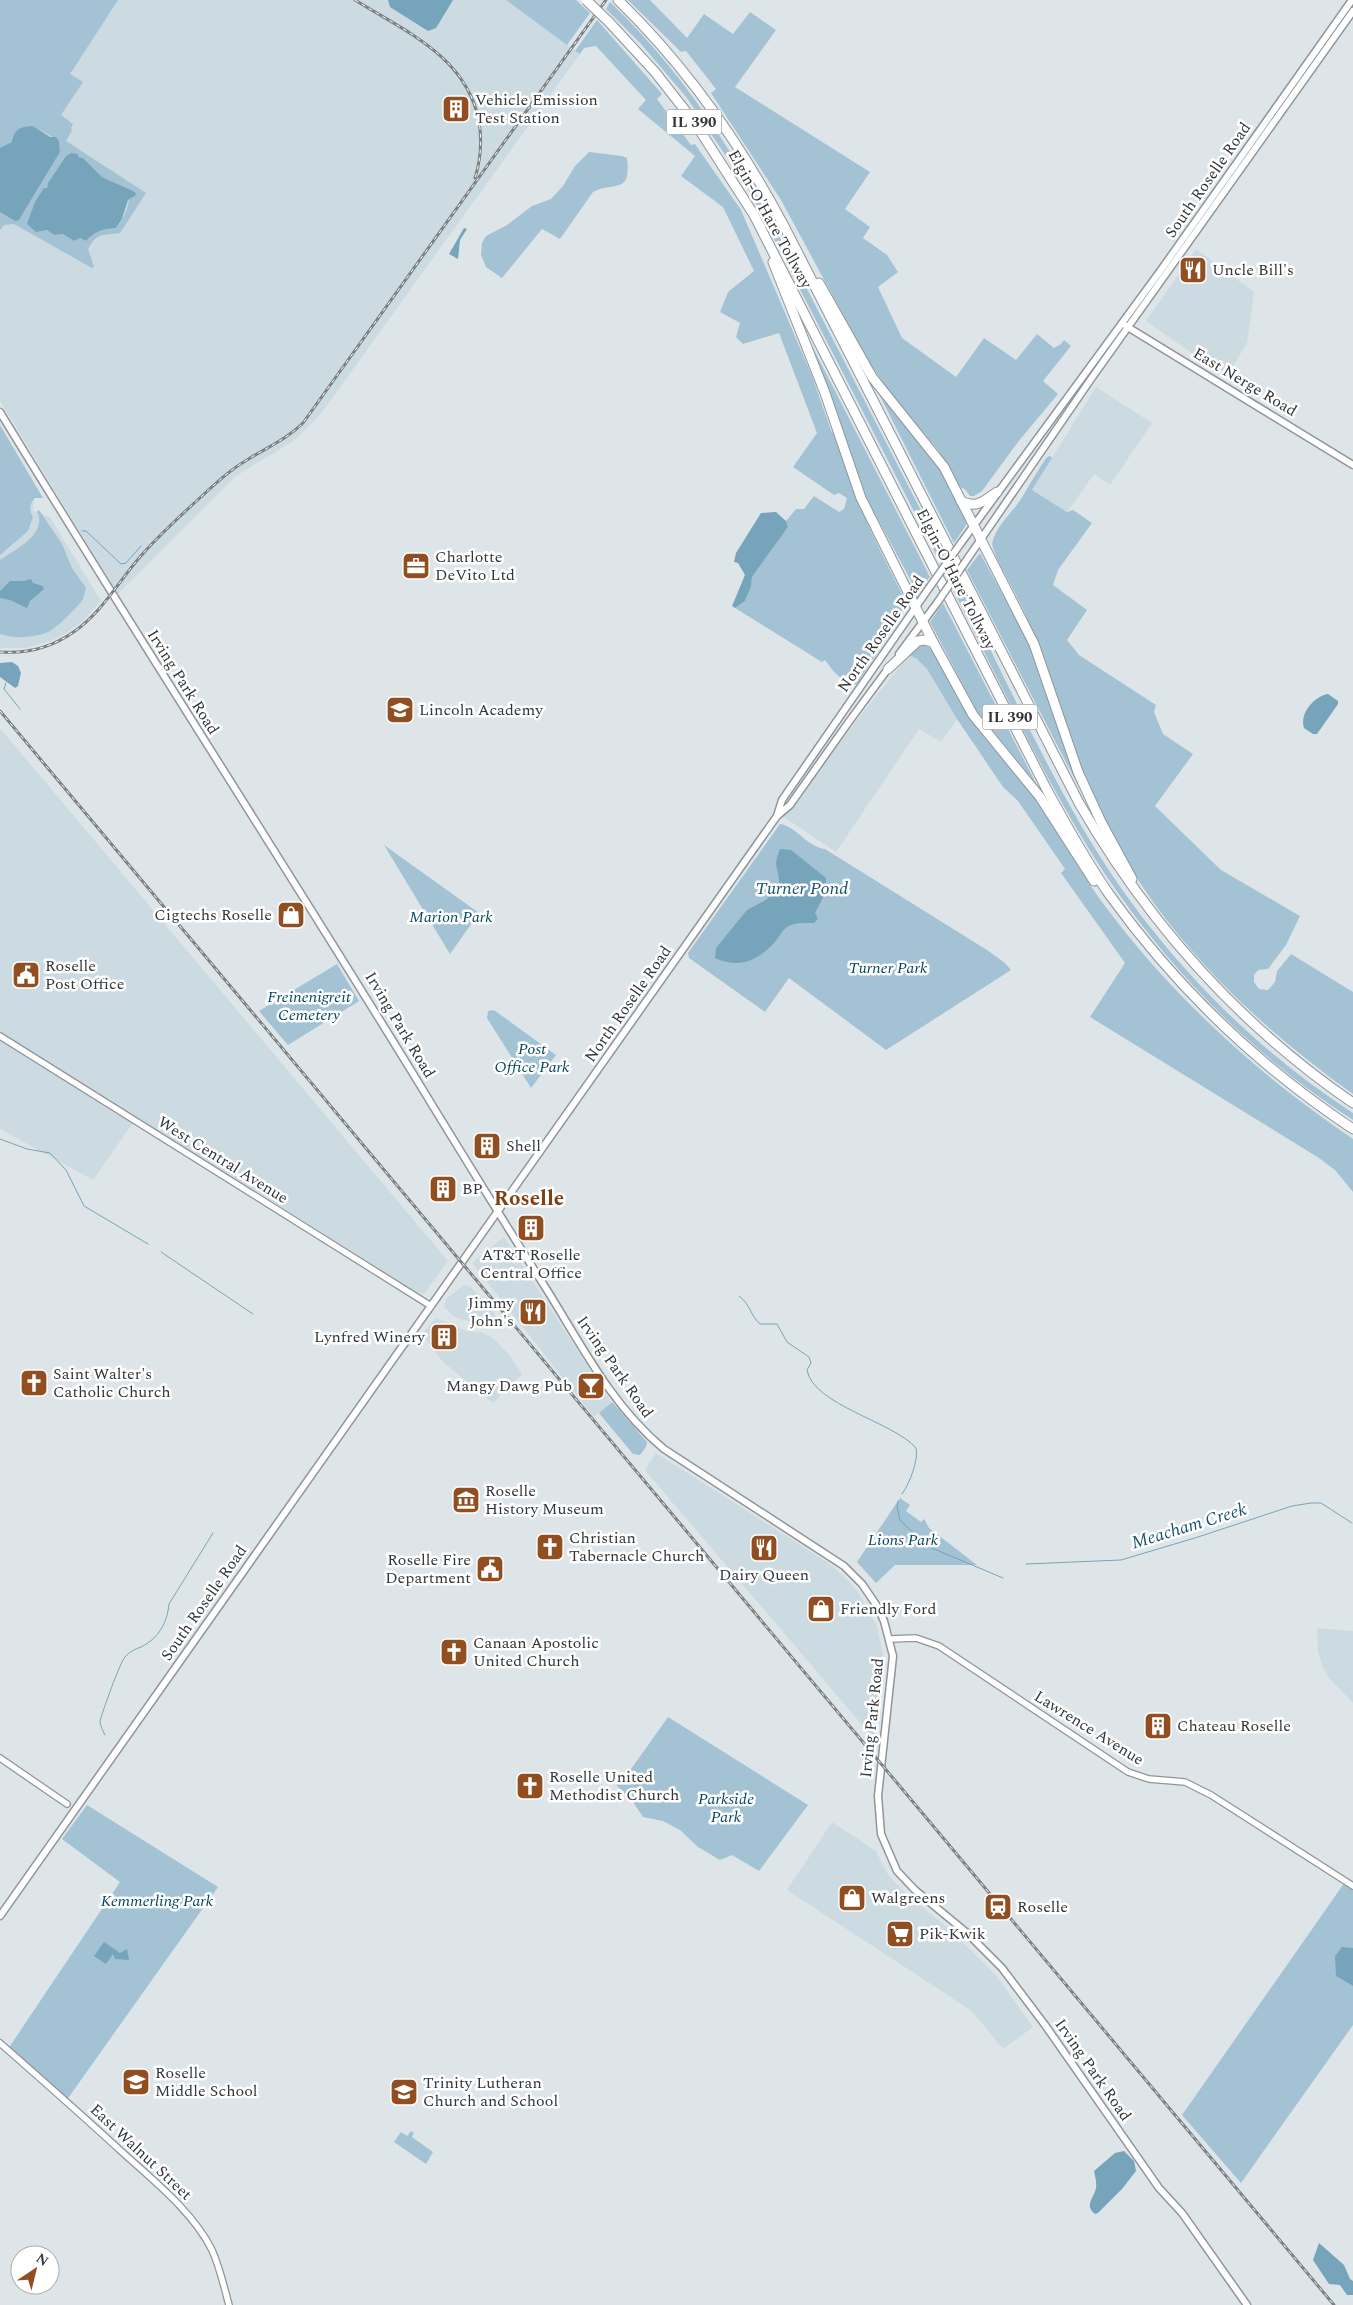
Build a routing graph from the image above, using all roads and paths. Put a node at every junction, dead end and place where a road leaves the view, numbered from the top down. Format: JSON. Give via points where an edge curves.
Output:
{"nodes":[{"id":1,"x":586,"y":0,"type":"edge"},
{"id":2,"x":1352,"y":0,"type":"edge"},
{"id":3,"x":620,"y":2,"type":"edge"},
{"id":4,"x":1353,"y":12,"type":"edge"},
{"id":5,"x":763,"y":233,"type":"junction"},
{"id":6,"x":809,"y":274,"type":"junction"},
{"id":7,"x":1121,"y":324,"type":"junction"},
{"id":8,"x":1128,"y":328,"type":"junction"},
{"id":9,"x":1085,"y":375,"type":"joint"},
{"id":10,"x":1091,"y":379,"type":"joint"},
{"id":11,"x":0,"y":412,"type":"edge"},
{"id":12,"x":1353,"y":465,"type":"edge"},
{"id":13,"x":997,"y":492,"type":"junction"},
{"id":14,"x":961,"y":500,"type":"junction"},
{"id":15,"x":974,"y":524,"type":"junction"},
{"id":16,"x":982,"y":539,"type":"junction"},
{"id":17,"x":916,"y":607,"type":"junction"},
{"id":18,"x":924,"y":621,"type":"junction"},
{"id":19,"x":934,"y":642,"type":"junction"},
{"id":20,"x":888,"y":669,"type":"junction"},
{"id":21,"x":778,"y":816,"type":"junction"},
{"id":22,"x":1108,"y":893,"type":"junction"},
{"id":23,"x":1139,"y":897,"type":"junction"},
{"id":24,"x":0,"y":1036,"type":"edge"},
{"id":25,"x":1353,"y":1103,"type":"edge"},
{"id":26,"x":1353,"y":1129,"type":"edge"},
{"id":27,"x":498,"y":1212,"type":"junction"},
{"id":28,"x":431,"y":1306,"type":"junction"},
{"id":29,"x":890,"y":1639,"type":"junction"},
{"id":30,"x":0,"y":1758,"type":"edge"},
{"id":31,"x":67,"y":1804,"type":"dead end"},
{"id":32,"x":1353,"y":1886,"type":"edge"},
{"id":33,"x":0,"y":1916,"type":"edge"},
{"id":34,"x":0,"y":2043,"type":"edge"},
{"id":35,"x":229,"y":2305,"type":"edge"},
{"id":36,"x":1247,"y":2305,"type":"edge"}],
"edges":[{"from":1,"to":5,"type":"highway","name":"Elgin-O'Hare Tollway","number":"IL 390","bridge":true,"via":[[655,72],[695,123]]},
{"from":2,"to":7,"type":"main road","name":"South Roselle Road"},
{"from":3,"to":6,"type":"highway","name":"Elgin-O'Hare Tollway","number":"IL 390","via":[[668,54],[724,124],[767,194]]},
{"from":4,"to":8,"type":"main road","name":"South Roselle Road"},
{"from":5,"to":17,"type":"highway","via":[[825,393],[861,498]]},
{"from":5,"to":22,"type":"highway","name":"Elgin-O'Hare Tollway","number":"IL 390","via":[[1047,790]]},
{"from":6,"to":14,"type":"highway","via":[[822,286],[872,377],[934,452]]},
{"from":6,"to":23,"type":"highway","name":"Elgin-O'Hare Tollway","number":"IL 390","via":[[1079,803]]},
{"from":7,"to":8,"type":"main road","name":"East Nerge Road"},
{"from":7,"to":9,"type":"main road","name":"South Roselle Road"},
{"from":8,"to":10,"type":"main road","name":"South Roselle Road"},
{"from":8,"to":12,"type":"main road","name":"East Nerge Road"},
{"from":9,"to":13,"type":"main road","name":"North Roselle Road"},
{"from":10,"to":16,"type":"main road","name":"North Roselle Road"},
{"from":11,"to":27,"type":"main road","name":"Irving Park Road","via":[[156,665],[311,906]]},
{"from":13,"to":14,"type":"highway","via":[[978,505],[968,505]]},
{"from":13,"to":15,"type":"main road","name":"North Roselle Road"},
{"from":14,"to":15,"type":"highway"},
{"from":15,"to":16,"type":"highway"},
{"from":15,"to":17,"type":"main road","name":"North Roselle Road","bridge":true},
{"from":16,"to":18,"type":"main road","name":"North Roselle Road","bridge":true},
{"from":16,"to":23,"type":"highway","via":[[1034,644],[1066,743],[1089,799]]},
{"from":17,"to":18,"type":"highway"},
{"from":17,"to":21,"type":"main road","name":"North Roselle Road","via":[[782,800]]},
{"from":18,"to":19,"type":"highway"},
{"from":18,"to":20,"type":"main road","name":"North Roselle Road"},
{"from":19,"to":20,"type":"highway","via":[[918,640]]},
{"from":19,"to":22,"type":"highway","via":[[973,715],[1040,797],[1093,880]]},
{"from":20,"to":21,"type":"main road","name":"North Roselle Road","via":[[790,805]]},
{"from":21,"to":27,"type":"main road","name":"North Roselle Road"},
{"from":22,"to":26,"type":"highway","name":"Elgin-O'Hare Tollway","number":"IL 390","via":[[1157,956],[1217,1021],[1292,1086]]},
{"from":23,"to":25,"type":"highway","name":"Elgin-O'Hare Tollway","number":"IL 390","via":[[1186,956],[1243,1015]]},
{"from":24,"to":28,"type":"street","name":"West Central Avenue"},
{"from":27,"to":28,"type":"main road","name":"North Roselle Road"},
{"from":27,"to":29,"type":"main road","name":"Irving Park Road","via":[[591,1363],[641,1430],[664,1449],[844,1566],[875,1602]]},
{"from":28,"to":33,"type":"main road","name":"South Roselle Road"},
{"from":29,"to":32,"type":"street","name":"Lawrence Avenue","via":[[916,1638],[931,1642],[1128,1772],[1149,1779],[1185,1782],[1211,1795]]},
{"from":29,"to":36,"type":"main road","name":"Irving Park Road","via":[[892,1677],[878,1814],[881,1834],[897,1871],[1002,1968]]},
{"from":30,"to":31,"type":"street"},
{"from":34,"to":35,"type":"street","name":"East Walnut Street","via":[[142,2170],[190,2219],[212,2250]]}]}
